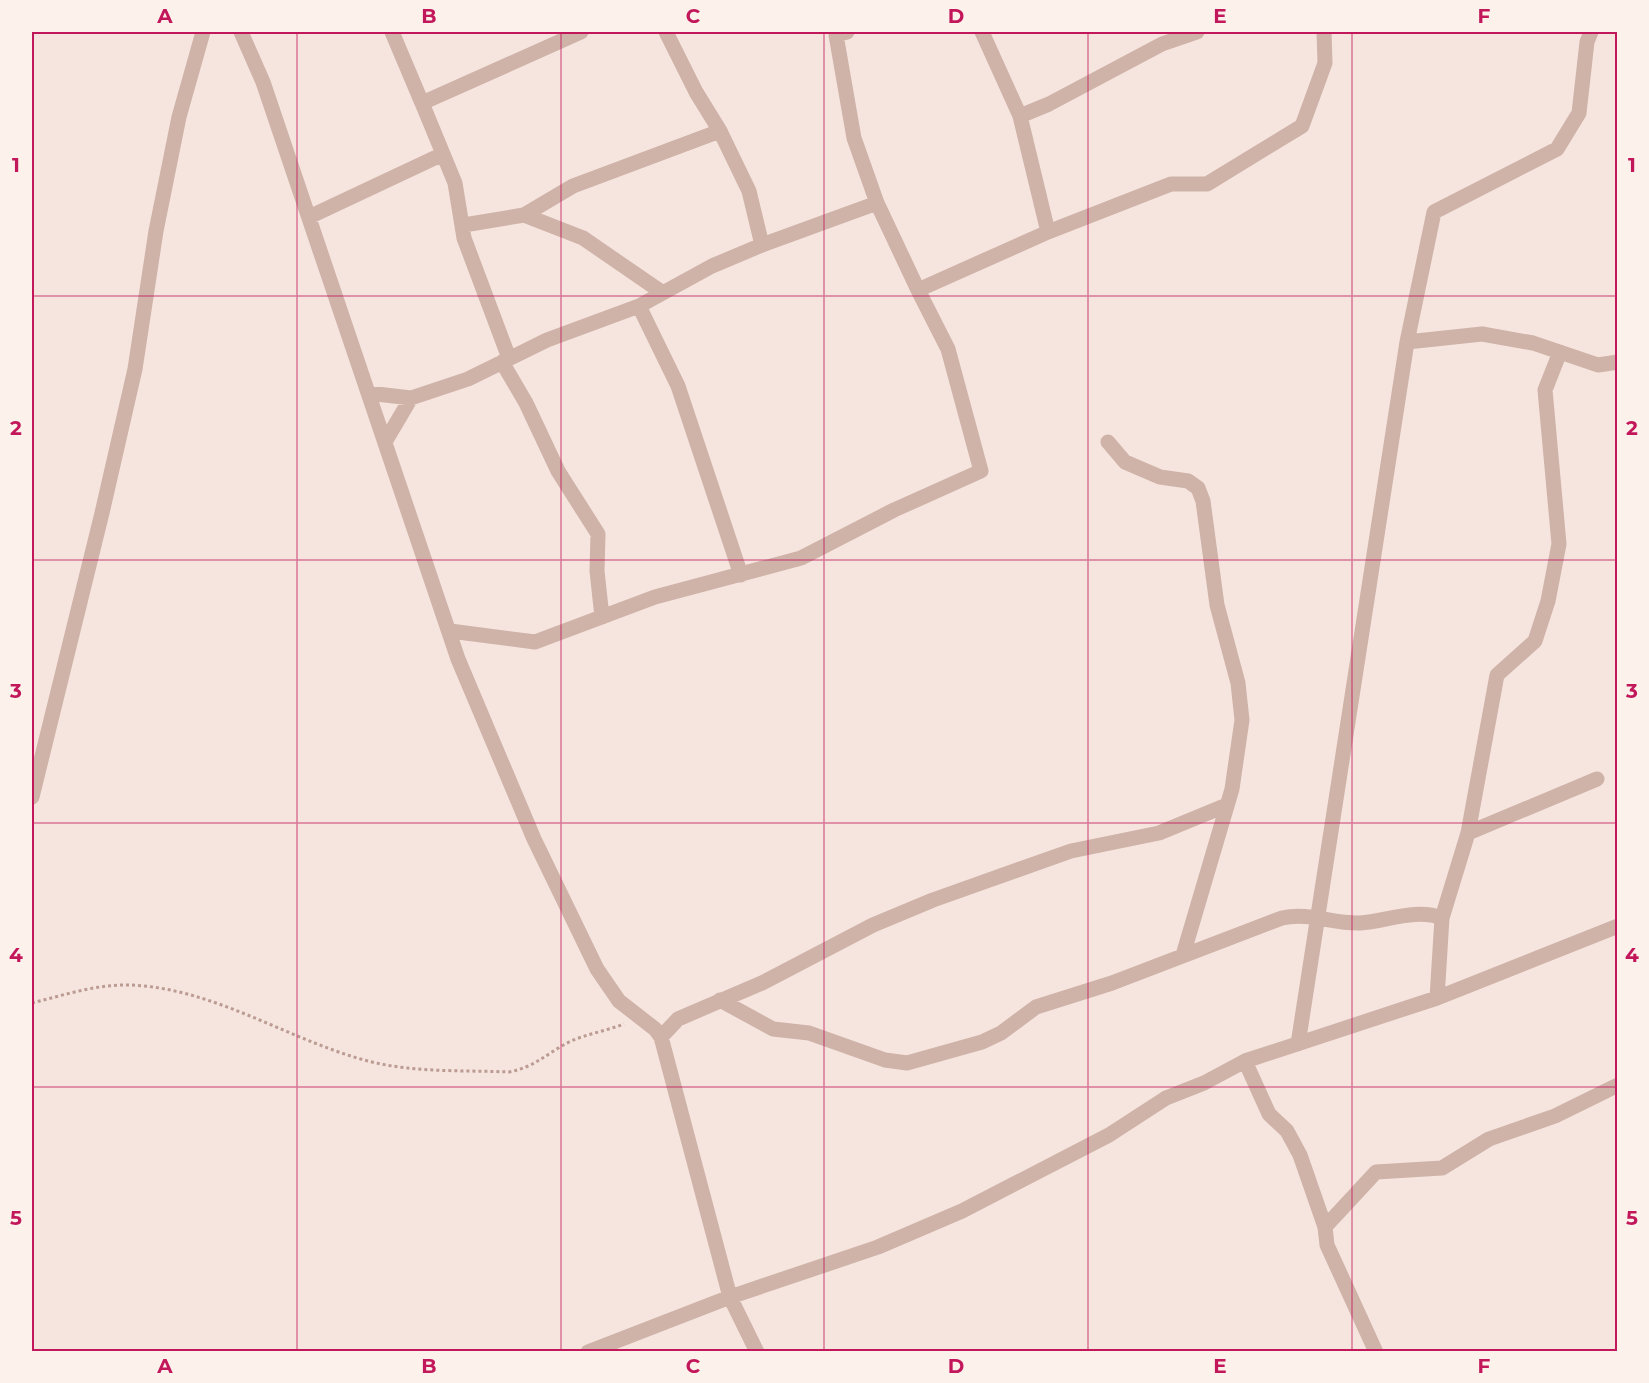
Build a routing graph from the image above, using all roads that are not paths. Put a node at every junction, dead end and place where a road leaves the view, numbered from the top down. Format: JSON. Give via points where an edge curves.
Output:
{"nodes":[{"id":1,"x":203,"y":32,"type":"edge"},
{"id":2,"x":241,"y":32,"type":"edge"},
{"id":3,"x":392,"y":32,"type":"edge"},
{"id":4,"x":581,"y":32,"type":"edge"},
{"id":5,"x":666,"y":32,"type":"edge"},
{"id":6,"x":982,"y":32,"type":"edge"},
{"id":7,"x":1197,"y":32,"type":"edge"},
{"id":8,"x":1324,"y":32,"type":"edge"},
{"id":9,"x":1591,"y":32,"type":"edge"},
{"id":10,"x":839,"y":33,"type":"edge"},
{"id":11,"x":423,"y":103,"type":"junction"},
{"id":12,"x":1020,"y":116,"type":"junction"},
{"id":13,"x":720,"y":131,"type":"junction"},
{"id":14,"x":443,"y":154,"type":"junction"},
{"id":15,"x":877,"y":203,"type":"junction"},
{"id":16,"x":524,"y":215,"type":"junction"},
{"id":17,"x":309,"y":217,"type":"junction"},
{"id":18,"x":464,"y":225,"type":"junction"},
{"id":19,"x":1048,"y":232,"type":"junction"},
{"id":20,"x":762,"y":244,"type":"junction"},
{"id":21,"x":918,"y":290,"type":"junction"},
{"id":22,"x":663,"y":293,"type":"junction"},
{"id":23,"x":639,"y":306,"type":"junction"},
{"id":24,"x":1407,"y":342,"type":"junction"},
{"id":25,"x":1560,"y":352,"type":"junction"},
{"id":26,"x":506,"y":360,"type":"junction"},
{"id":27,"x":1617,"y":362,"type":"edge"},
{"id":28,"x":368,"y":393,"type":"junction"},
{"id":29,"x":411,"y":398,"type":"junction"},
{"id":30,"x":385,"y":442,"type":"junction"},
{"id":31,"x":1107,"y":442,"type":"dead end"},
{"id":32,"x":741,"y":575,"type":"junction"},
{"id":33,"x":602,"y":616,"type":"junction"},
{"id":34,"x":450,"y":631,"type":"junction"},
{"id":35,"x":1597,"y":779,"type":"dead end"},
{"id":36,"x":32,"y":797,"type":"edge"},
{"id":37,"x":1227,"y":805,"type":"junction"},
{"id":38,"x":1468,"y":833,"type":"junction"},
{"id":39,"x":1318,"y":916,"type":"junction"},
{"id":40,"x":1442,"y":918,"type":"junction"},
{"id":41,"x":1617,"y":926,"type":"edge"},
{"id":42,"x":1183,"y":955,"type":"junction"},
{"id":43,"x":1437,"y":998,"type":"junction"},
{"id":44,"x":720,"y":1000,"type":"junction"},
{"id":45,"x":661,"y":1037,"type":"junction"},
{"id":46,"x":1298,"y":1044,"type":"junction"},
{"id":47,"x":1245,"y":1061,"type":"junction"},
{"id":48,"x":1617,"y":1085,"type":"edge"},
{"id":49,"x":1325,"y":1227,"type":"junction"},
{"id":50,"x":730,"y":1297,"type":"junction"},
{"id":51,"x":596,"y":1350,"type":"edge"},
{"id":52,"x":757,"y":1352,"type":"edge"},
{"id":53,"x":1376,"y":1352,"type":"edge"}],
"edges":[{"from":1,"to":36,"type":"street","via":[[179,117],[156,231],[135,369]]},
{"from":2,"to":17,"type":"street","via":[[263,82]]},
{"from":3,"to":11,"type":"street"},
{"from":4,"to":11,"type":"street"},
{"from":5,"to":13,"type":"street"},
{"from":6,"to":12,"type":"street"},
{"from":7,"to":12,"type":"street","via":[[1162,44]]},
{"from":8,"to":19,"type":"street","via":[[1325,63],[1302,126],[1207,184],[1171,184]]},
{"from":9,"to":24,"type":"street","via":[[1579,113],[1557,149],[1434,213]]},
{"from":10,"to":15,"type":"street","via":[[854,138]]},
{"from":11,"to":14,"type":"street"},
{"from":12,"to":19,"type":"street"},
{"from":13,"to":16,"type":"street","via":[[573,186]]},
{"from":13,"to":20,"type":"street","via":[[749,191]]},
{"from":14,"to":17,"type":"street"},
{"from":14,"to":18,"type":"street","via":[[455,183]]},
{"from":15,"to":20,"type":"street"},
{"from":15,"to":21,"type":"street"},
{"from":16,"to":18,"type":"street"},
{"from":16,"to":22,"type":"street","via":[[583,238]]},
{"from":17,"to":28,"type":"street"},
{"from":18,"to":26,"type":"street","via":[[464,238]]},
{"from":19,"to":21,"type":"street"},
{"from":20,"to":22,"type":"street"},
{"from":21,"to":32,"type":"street","via":[[948,349],[981,471],[801,558]]},
{"from":22,"to":23,"type":"street"},
{"from":23,"to":26,"type":"street","via":[[547,340]]},
{"from":23,"to":32,"type":"street","via":[[678,386]]},
{"from":24,"to":25,"type":"street","via":[[1482,334]]},
{"from":24,"to":39,"type":"street"},
{"from":25,"to":27,"type":"street","via":[[1598,365]]},
{"from":25,"to":38,"type":"street","via":[[1545,390],[1558,544],[1548,601],[1535,641],[1497,675]]},
{"from":26,"to":29,"type":"street","via":[[468,379]]},
{"from":26,"to":33,"type":"street","via":[[558,471],[598,534]]},
{"from":28,"to":29,"type":"street"},
{"from":28,"to":30,"type":"street"},
{"from":29,"to":30,"type":"street"},
{"from":30,"to":34,"type":"street"},
{"from":31,"to":37,"type":"street","via":[[1125,462],[1198,488],[1203,501],[1218,605],[1242,703],[1240,743]]},
{"from":32,"to":33,"type":"street","via":[[655,597]]},
{"from":33,"to":34,"type":"street","via":[[535,642]]},
{"from":34,"to":45,"type":"street","via":[[458,659],[534,839],[597,969],[619,1001]]},
{"from":35,"to":38,"type":"street"},
{"from":37,"to":42,"type":"street"},
{"from":37,"to":44,"type":"street","via":[[1159,832],[1071,851],[933,900]]},
{"from":38,"to":40,"type":"street"},
{"from":39,"to":40,"type":"street","via":[[1346,923],[1428,913]]},
{"from":39,"to":42,"type":"street","via":[[1282,918]]},
{"from":39,"to":46,"type":"street"},
{"from":40,"to":43,"type":"street"},
{"from":41,"to":43,"type":"street"},
{"from":42,"to":44,"type":"street","via":[[1036,1007],[982,1042],[908,1063],[885,1060],[809,1033],[765,1026]]},
{"from":43,"to":46,"type":"street"},
{"from":44,"to":45,"type":"street","via":[[678,1019]]},
{"from":45,"to":50,"type":"street"},
{"from":46,"to":47,"type":"street"},
{"from":47,"to":49,"type":"street","via":[[1269,1114],[1287,1131],[1300,1155]]},
{"from":47,"to":50,"type":"street","via":[[1166,1098],[1109,1135],[962,1211],[878,1247]]},
{"from":48,"to":49,"type":"street","via":[[1555,1116],[1489,1139],[1442,1168],[1376,1172]]},
{"from":49,"to":53,"type":"street","via":[[1327,1245]]},
{"from":50,"to":51,"type":"street"},
{"from":50,"to":52,"type":"street"}]}
